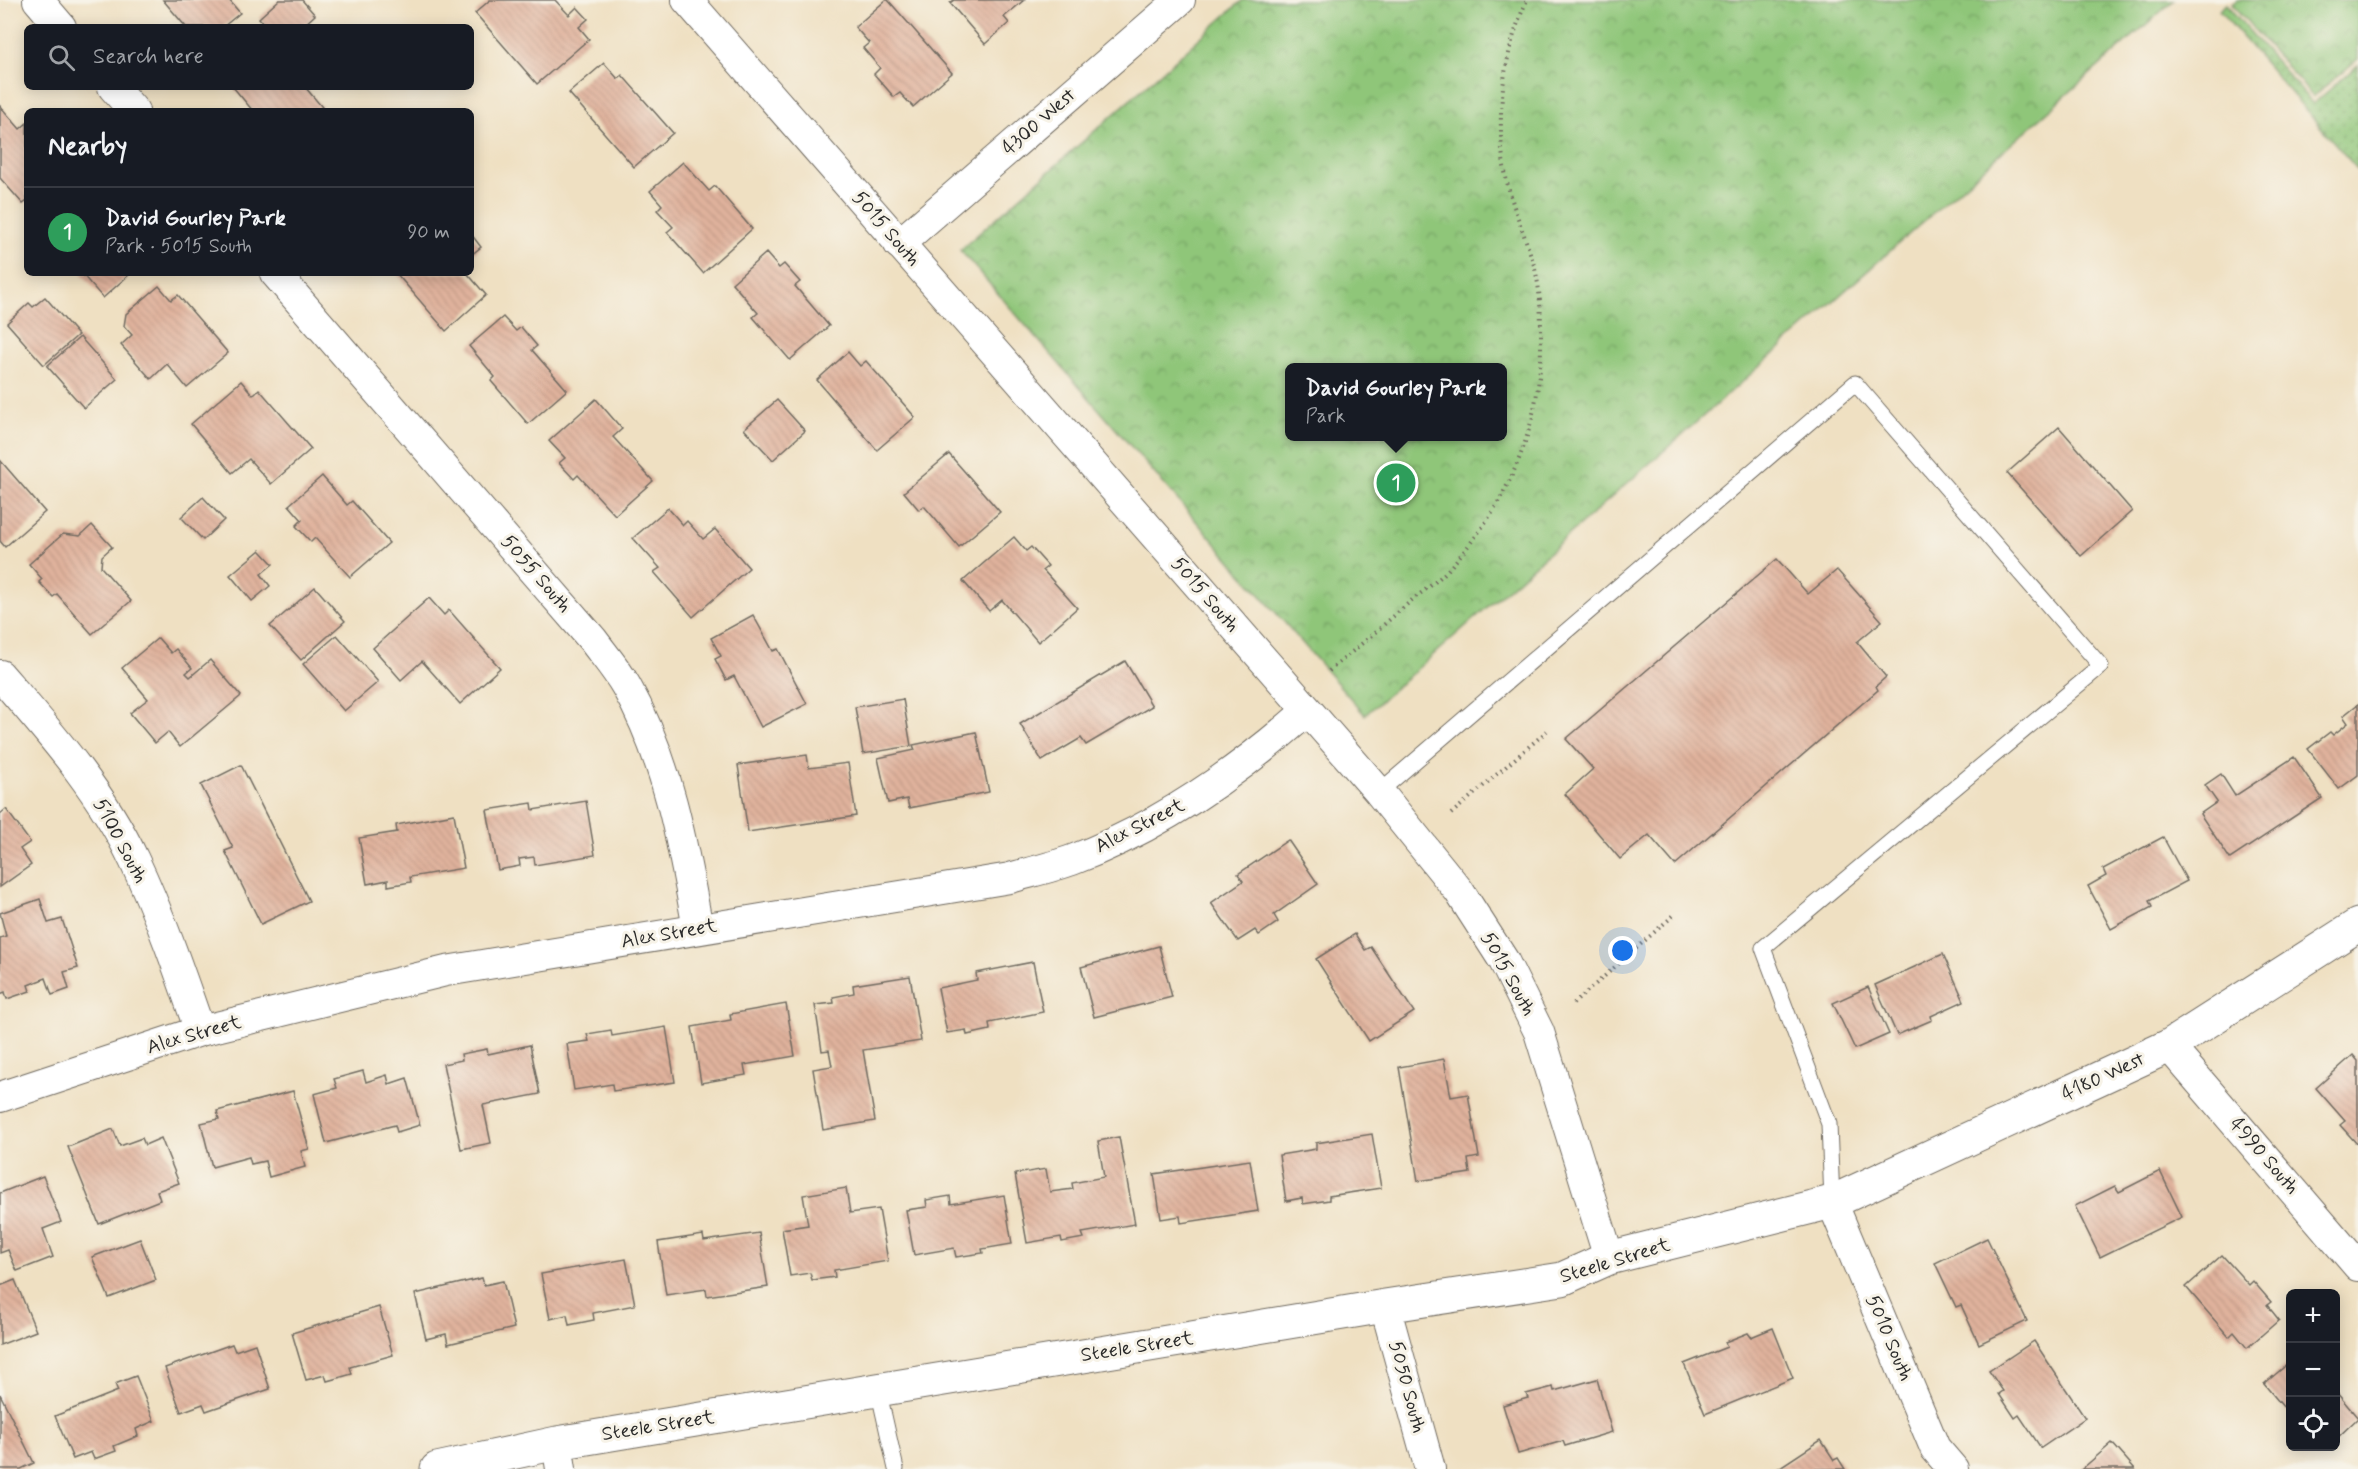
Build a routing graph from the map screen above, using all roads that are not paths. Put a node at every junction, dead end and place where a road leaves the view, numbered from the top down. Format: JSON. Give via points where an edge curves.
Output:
{"nodes":[{"id":1,"x":38,"y":0,"type":"edge"},
{"id":2,"x":687,"y":0,"type":"edge"},
{"id":3,"x":1180,"y":0,"type":"edge"},
{"id":4,"x":58,"y":24,"type":"edge"},
{"id":5,"x":116,"y":90,"type":"edge"},
{"id":6,"x":131,"y":108,"type":"edge"},
{"id":7,"x":899,"y":244,"type":"junction"},
{"id":8,"x":278,"y":276,"type":"edge"},
{"id":9,"x":0,"y":675,"type":"edge"},
{"id":10,"x":1307,"y":711,"type":"junction"},
{"id":11,"x":1379,"y":792,"type":"junction"},
{"id":12,"x":2358,"y":925,"type":"edge"},
{"id":13,"x":698,"y":928,"type":"junction"},
{"id":14,"x":200,"y":1031,"type":"junction"},
{"id":15,"x":2169,"y":1046,"type":"junction"},
{"id":16,"x":0,"y":1097,"type":"edge"},
{"id":17,"x":1833,"y":1202,"type":"junction"},
{"id":18,"x":1609,"y":1258,"type":"junction"},
{"id":19,"x":2358,"y":1266,"type":"edge"},
{"id":20,"x":1385,"y":1306,"type":"junction"},
{"id":21,"x":878,"y":1389,"type":"junction"},
{"id":22,"x":559,"y":1456,"type":"edge"},
{"id":23,"x":437,"y":1469,"type":"edge"},
{"id":24,"x":896,"y":1469,"type":"edge"},
{"id":25,"x":1430,"y":1469,"type":"edge"},
{"id":26,"x":1953,"y":1469,"type":"edge"}],
"edges":[{"from":1,"to":4,"type":"street"},
{"from":2,"to":7,"type":"street","name":"5015 South"},
{"from":3,"to":7,"type":"street","name":"4300 West"},
{"from":5,"to":6,"type":"street"},
{"from":7,"to":10,"type":"street","name":"5015 South"},
{"from":8,"to":13,"type":"street","name":"5055 South","via":[[594,640],[625,685],[666,781]]},
{"from":9,"to":14,"type":"street","name":"5100 South","via":[[64,749],[102,803],[134,859]]},
{"from":10,"to":11,"type":"street","name":"5015 South"},
{"from":10,"to":13,"type":"street","name":"Alex Street","via":[[1261,752],[1182,807],[1072,860],[1011,878]]},
{"from":11,"to":17,"type":"lane","via":[[1855,383],[2101,666],[1763,948],[1829,1124]]},
{"from":11,"to":18,"type":"street","name":"5015 South","via":[[1459,891],[1504,961],[1539,1032]]},
{"from":12,"to":15,"type":"street","name":"4180 West"},
{"from":13,"to":14,"type":"street","name":"Alex Street","via":[[446,971]]},
{"from":14,"to":16,"type":"street","name":"Alex Street"},
{"from":15,"to":17,"type":"street","name":"4180 West"},
{"from":15,"to":19,"type":"street","name":"4990 South"},
{"from":17,"to":18,"type":"street","name":"Steele Street"},
{"from":17,"to":26,"type":"street","name":"5010 South","via":[[1935,1448]]},
{"from":18,"to":20,"type":"street","name":"Steele Street","via":[[1562,1279]]},
{"from":20,"to":21,"type":"street","name":"Steele Street"},
{"from":20,"to":25,"type":"street","name":"5050 South"},
{"from":21,"to":22,"type":"street","name":"Steele Street"},
{"from":21,"to":24,"type":"lane"},
{"from":22,"to":23,"type":"street","name":"Steele Street"}]}
